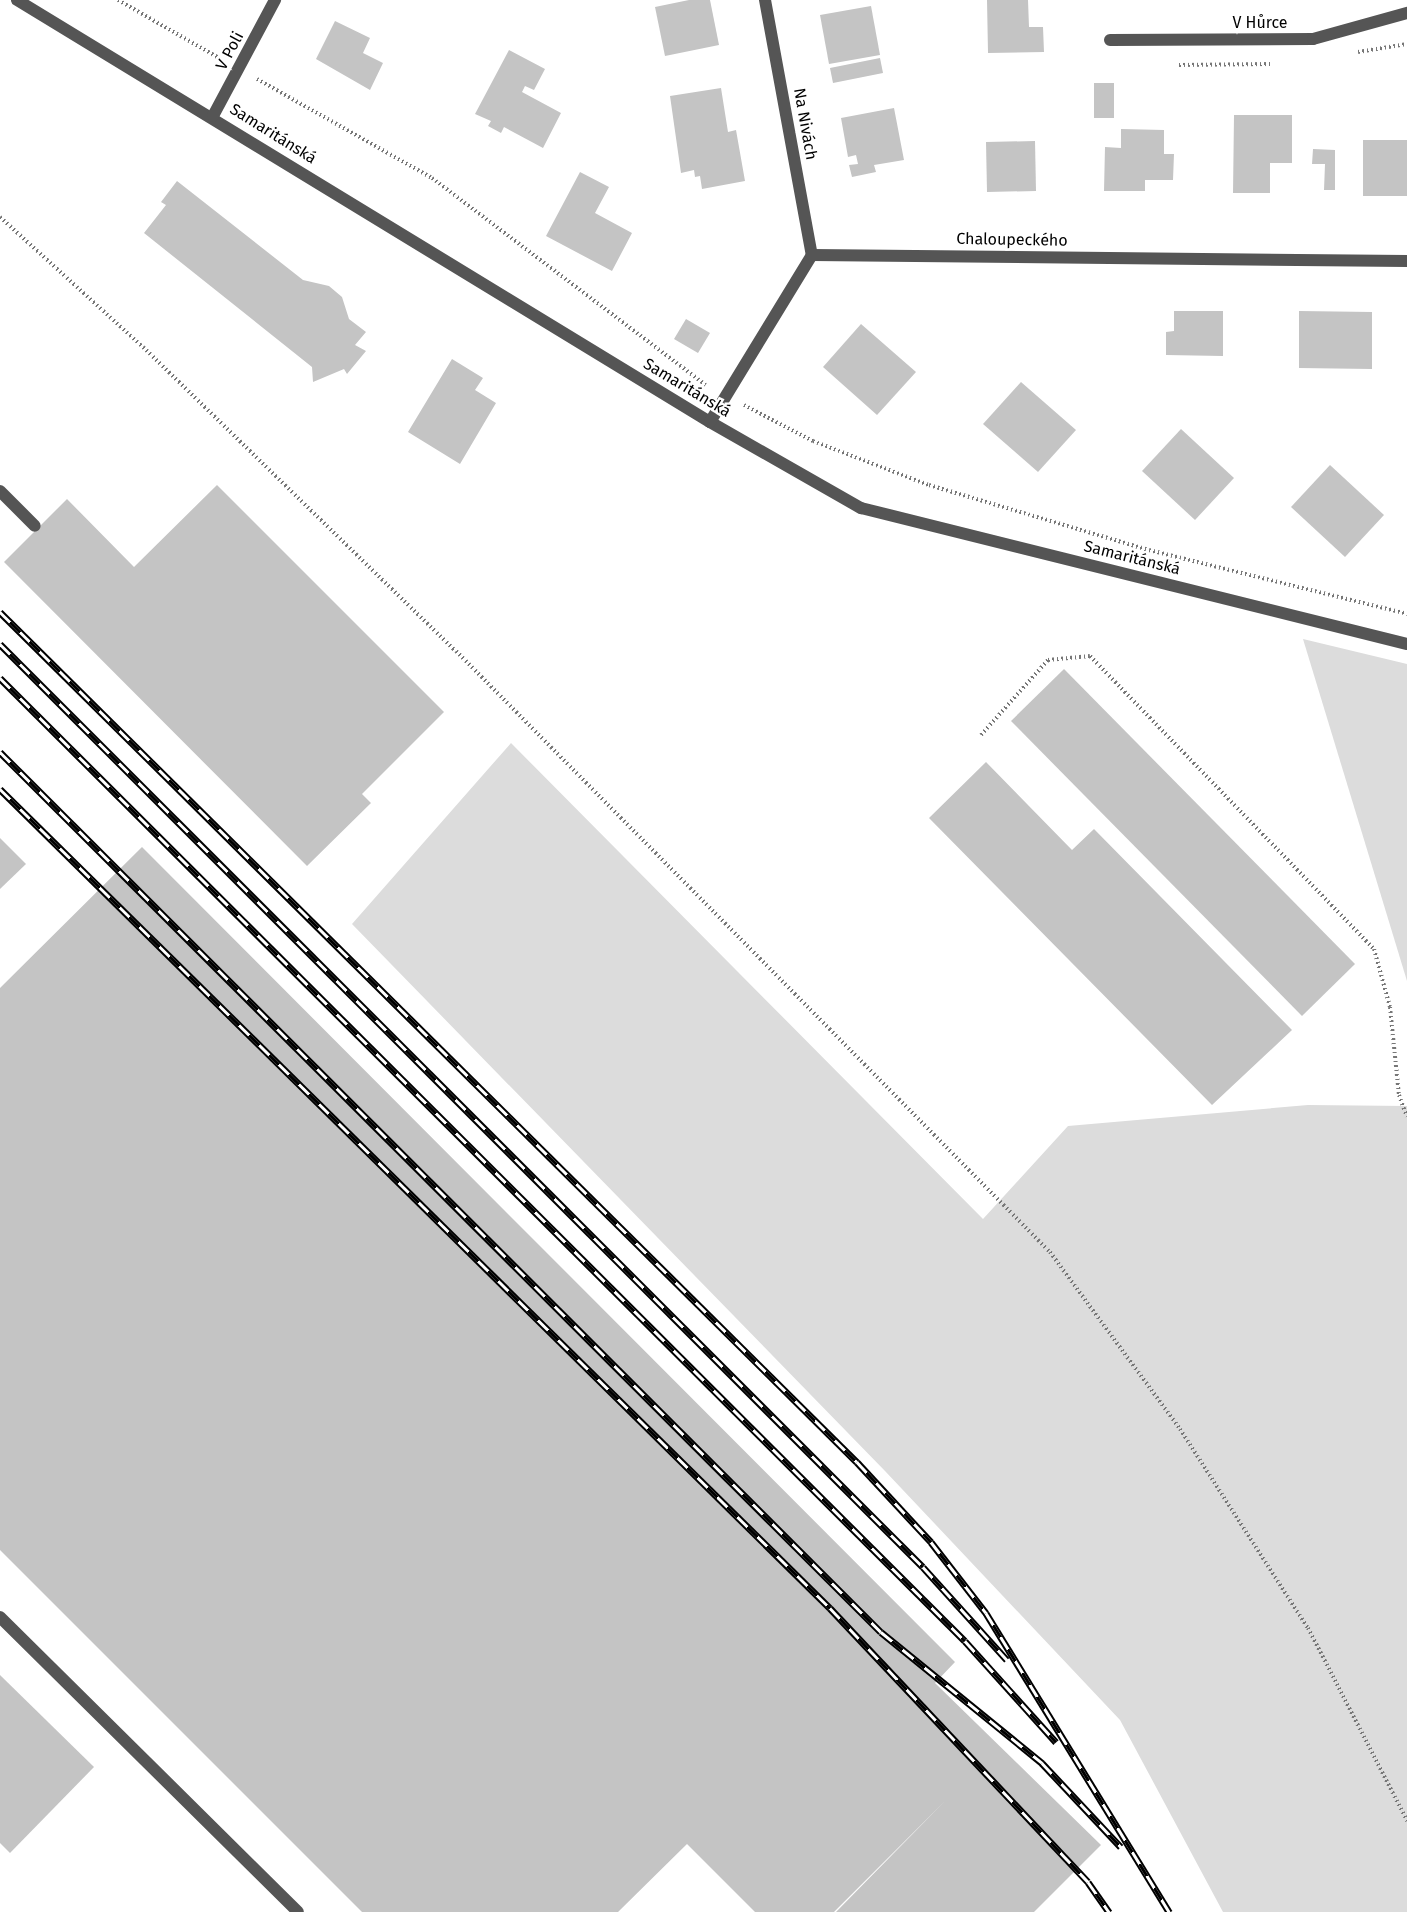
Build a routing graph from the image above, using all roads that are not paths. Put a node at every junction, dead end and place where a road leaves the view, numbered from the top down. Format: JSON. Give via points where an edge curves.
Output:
{"nodes":[{"id":1,"x":17,"y":0,"type":"edge"},
{"id":2,"x":275,"y":0,"type":"edge"},
{"id":3,"x":765,"y":0,"type":"edge"},
{"id":4,"x":1407,"y":13,"type":"edge"},
{"id":5,"x":1110,"y":40,"type":"dead end"},
{"id":6,"x":213,"y":116,"type":"junction"},
{"id":7,"x":812,"y":255,"type":"junction"},
{"id":8,"x":1407,"y":261,"type":"edge"},
{"id":9,"x":710,"y":422,"type":"junction"},
{"id":10,"x":0,"y":491,"type":"edge"},
{"id":11,"x":35,"y":526,"type":"dead end"},
{"id":12,"x":1407,"y":644,"type":"edge"},
{"id":13,"x":0,"y":1617,"type":"edge"},
{"id":14,"x":298,"y":1912,"type":"edge"}],
"edges":[{"from":1,"to":6,"type":"street","name":"Samaritánská"},
{"from":2,"to":6,"type":"street","name":"V Poli"},
{"from":3,"to":7,"type":"street","name":"Na Nivách"},
{"from":4,"to":5,"type":"street","name":"V Hůrce","via":[[1313,39]]},
{"from":6,"to":9,"type":"street","name":"Samaritánská"},
{"from":7,"to":8,"type":"street","name":"Chaloupeckého"},
{"from":7,"to":9,"type":"street"},
{"from":9,"to":12,"type":"street","name":"Samaritánská","via":[[861,507]]},
{"from":10,"to":11,"type":"street"},
{"from":13,"to":14,"type":"street"}]}
